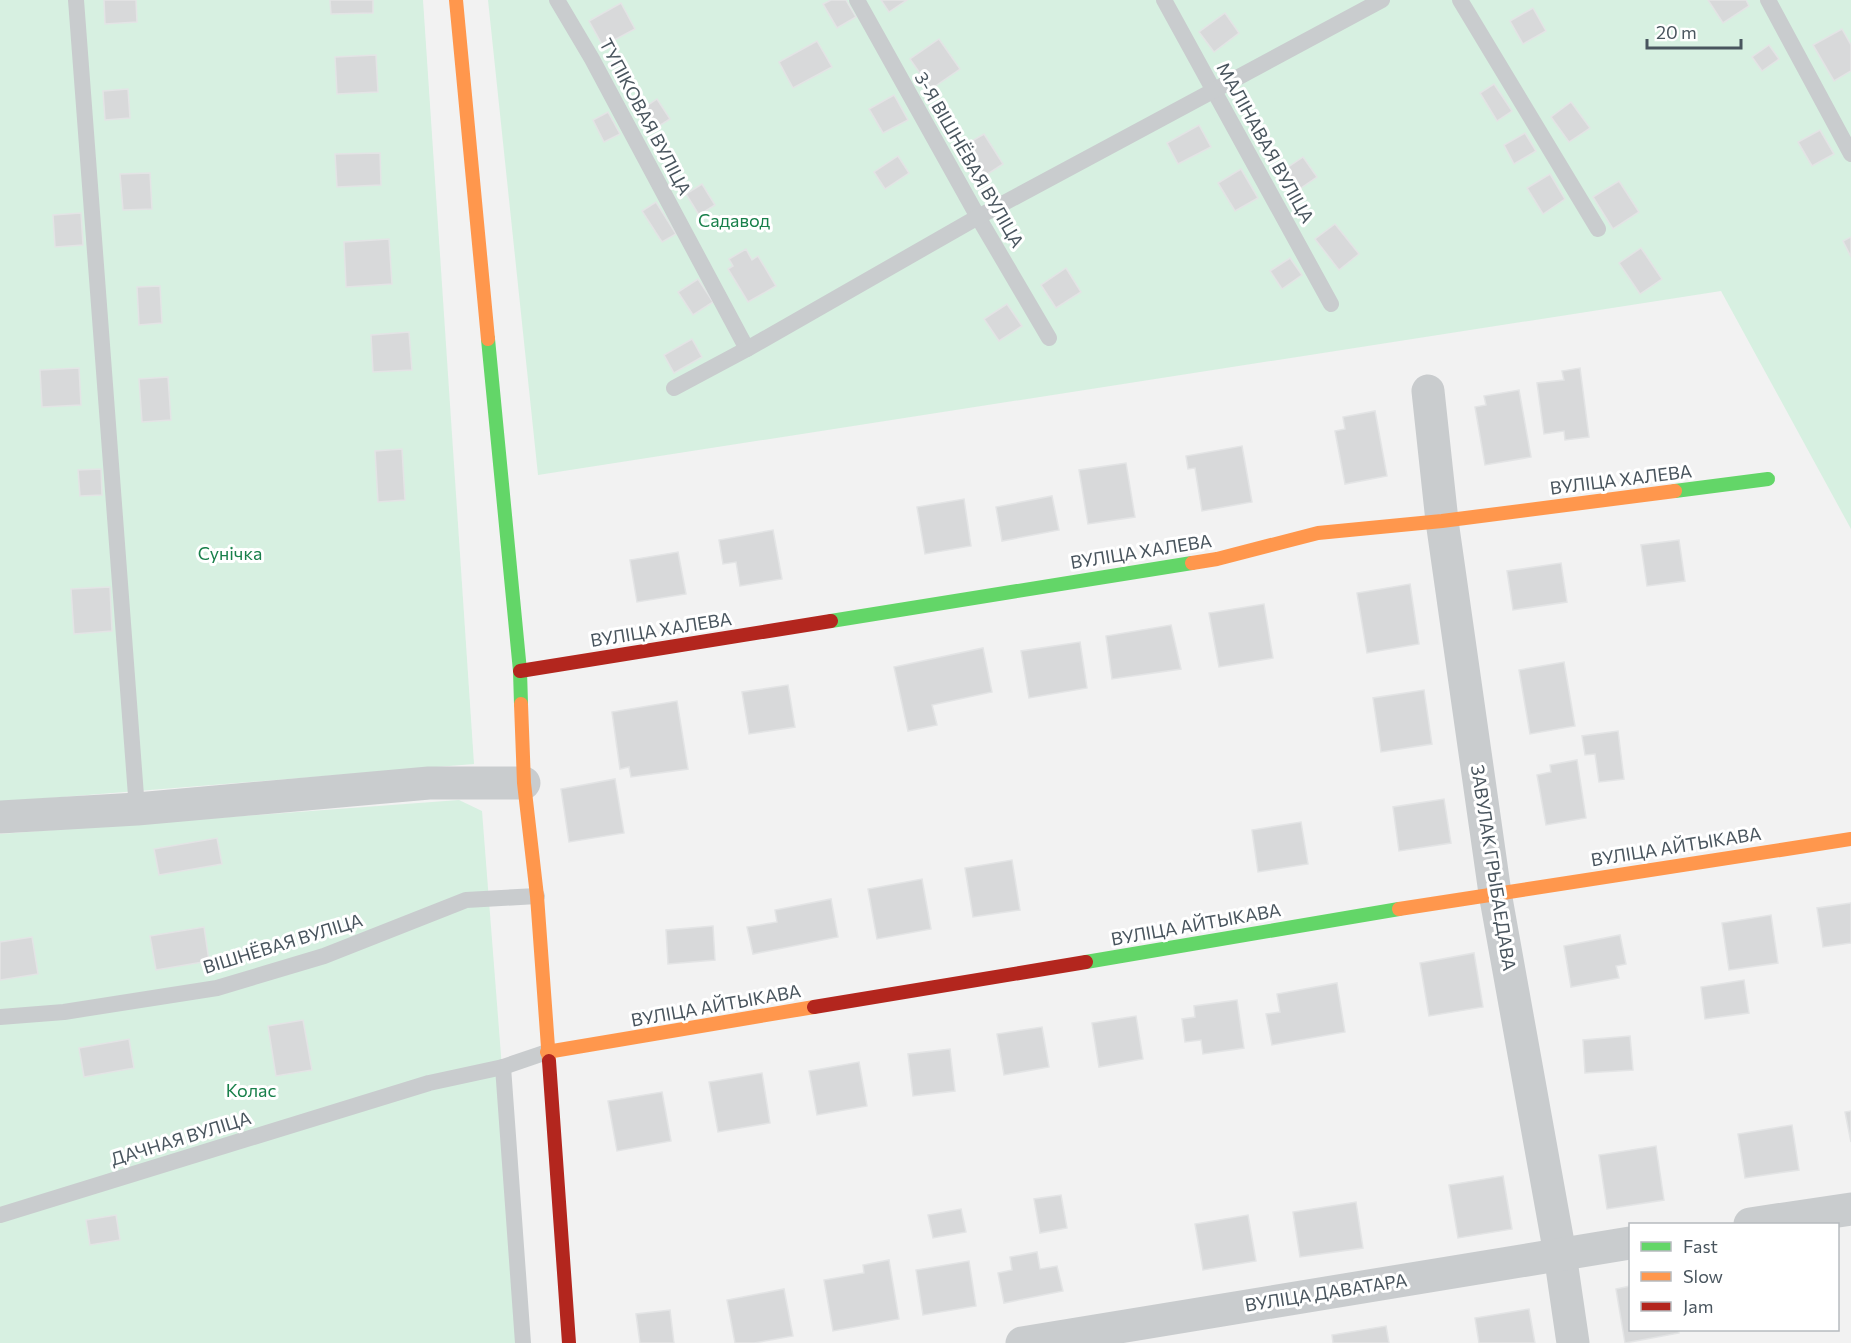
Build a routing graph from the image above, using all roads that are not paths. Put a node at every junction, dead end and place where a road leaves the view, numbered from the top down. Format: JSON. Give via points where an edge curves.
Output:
{"nodes":[{"id":1,"x":76,"y":0,"type":"edge"},
{"id":2,"x":456,"y":0,"type":"edge"},
{"id":3,"x":557,"y":0,"type":"edge"},
{"id":4,"x":857,"y":0,"type":"edge"},
{"id":5,"x":1164,"y":0,"type":"edge"},
{"id":6,"x":1382,"y":0,"type":"edge"},
{"id":7,"x":1460,"y":0,"type":"edge"},
{"id":8,"x":1768,"y":0,"type":"edge"},
{"id":9,"x":1214,"y":90,"type":"junction"},
{"id":10,"x":1851,"y":154,"type":"edge"},
{"id":11,"x":978,"y":217,"type":"junction"},
{"id":12,"x":1598,"y":229,"type":"dead end"},
{"id":13,"x":1331,"y":304,"type":"dead end"},
{"id":14,"x":1049,"y":338,"type":"dead end"},
{"id":15,"x":747,"y":348,"type":"junction"},
{"id":16,"x":674,"y":388,"type":"dead end"},
{"id":17,"x":1428,"y":391,"type":"dead end"},
{"id":18,"x":1768,"y":479,"type":"dead end"},
{"id":19,"x":1442,"y":521,"type":"junction"},
{"id":20,"x":520,"y":671,"type":"junction"},
{"id":21,"x":524,"y":783,"type":"junction"},
{"id":22,"x":137,"y":809,"type":"junction"},
{"id":23,"x":0,"y":817,"type":"edge"},
{"id":24,"x":1851,"y":839,"type":"edge"},
{"id":25,"x":1495,"y":893,"type":"junction"},
{"id":26,"x":537,"y":896,"type":"junction"},
{"id":27,"x":0,"y":1017,"type":"edge"},
{"id":28,"x":547,"y":1052,"type":"junction"},
{"id":29,"x":503,"y":1067,"type":"junction"},
{"id":30,"x":1851,"y":1209,"type":"edge"},
{"id":31,"x":0,"y":1215,"type":"edge"},
{"id":32,"x":1757,"y":1223,"type":"edge"},
{"id":33,"x":1629,"y":1243,"type":"edge"},
{"id":34,"x":1560,"y":1254,"type":"junction"},
{"id":35,"x":523,"y":1343,"type":"edge"},
{"id":36,"x":569,"y":1343,"type":"edge"},
{"id":37,"x":1022,"y":1343,"type":"edge"},
{"id":38,"x":1573,"y":1343,"type":"edge"}],
"edges":[{"from":1,"to":22,"type":"lane"},
{"from":2,"to":20,"type":"street"},
{"from":3,"to":15,"type":"lane","name":"ТУПІКОВАЯ ВУЛІЦА"},
{"from":4,"to":11,"type":"lane","name":"3-Я ВІШНЁВАЯ ВУЛІЦА"},
{"from":5,"to":9,"type":"lane","name":"МАЛІНАВАЯ ВУЛІЦА"},
{"from":6,"to":9,"type":"lane"},
{"from":7,"to":12,"type":"lane"},
{"from":8,"to":10,"type":"lane"},
{"from":9,"to":11,"type":"lane"},
{"from":9,"to":13,"type":"lane","name":"МАЛІНАВАЯ ВУЛІЦА"},
{"from":11,"to":14,"type":"lane","name":"3-Я ВІШНЁВАЯ ВУЛІЦА"},
{"from":11,"to":15,"type":"lane"},
{"from":15,"to":16,"type":"lane"},
{"from":17,"to":19,"type":"street","name":"ЗАВУЛАК ГРЫБАЕДАВА"},
{"from":18,"to":19,"type":"street","name":"ВУЛІЦА ХАЛЕВА"},
{"from":19,"to":20,"type":"street","name":"ВУЛІЦА ХАЛЕВА","via":[[1318,533],[1217,559]]},
{"from":19,"to":25,"type":"street","name":"ЗАВУЛАК ГРЫБАЕДАВА"},
{"from":20,"to":21,"type":"street"},
{"from":21,"to":22,"type":"street","via":[[429,783]]},
{"from":21,"to":26,"type":"street"},
{"from":22,"to":23,"type":"street"},
{"from":24,"to":25,"type":"street","name":"ВУЛІЦА АЙТЫКАВА"},
{"from":25,"to":28,"type":"street","name":"ВУЛІЦА АЙТЫКАВА"},
{"from":25,"to":34,"type":"street","name":"ЗАВУЛАК ГРЫБАЕДАВА"},
{"from":26,"to":27,"type":"lane","name":"ВІШНЁВАЯ ВУЛІЦА","via":[[466,900],[324,956],[217,988],[64,1012]]},
{"from":26,"to":28,"type":"street"},
{"from":28,"to":29,"type":"lane","name":"ДАЧНАЯ ВУЛІЦА"},
{"from":28,"to":36,"type":"street"},
{"from":29,"to":31,"type":"lane","name":"ДАЧНАЯ ВУЛІЦА","via":[[429,1083]]},
{"from":29,"to":35,"type":"lane"},
{"from":30,"to":32,"type":"street"},
{"from":33,"to":34,"type":"street","name":"ВУЛІЦА ДАВАТАРА"},
{"from":34,"to":37,"type":"street","name":"ВУЛІЦА ДАВАТАРА"},
{"from":34,"to":38,"type":"street","name":"ЗАВУЛАК ГРЫБАЕДАВА"}]}
